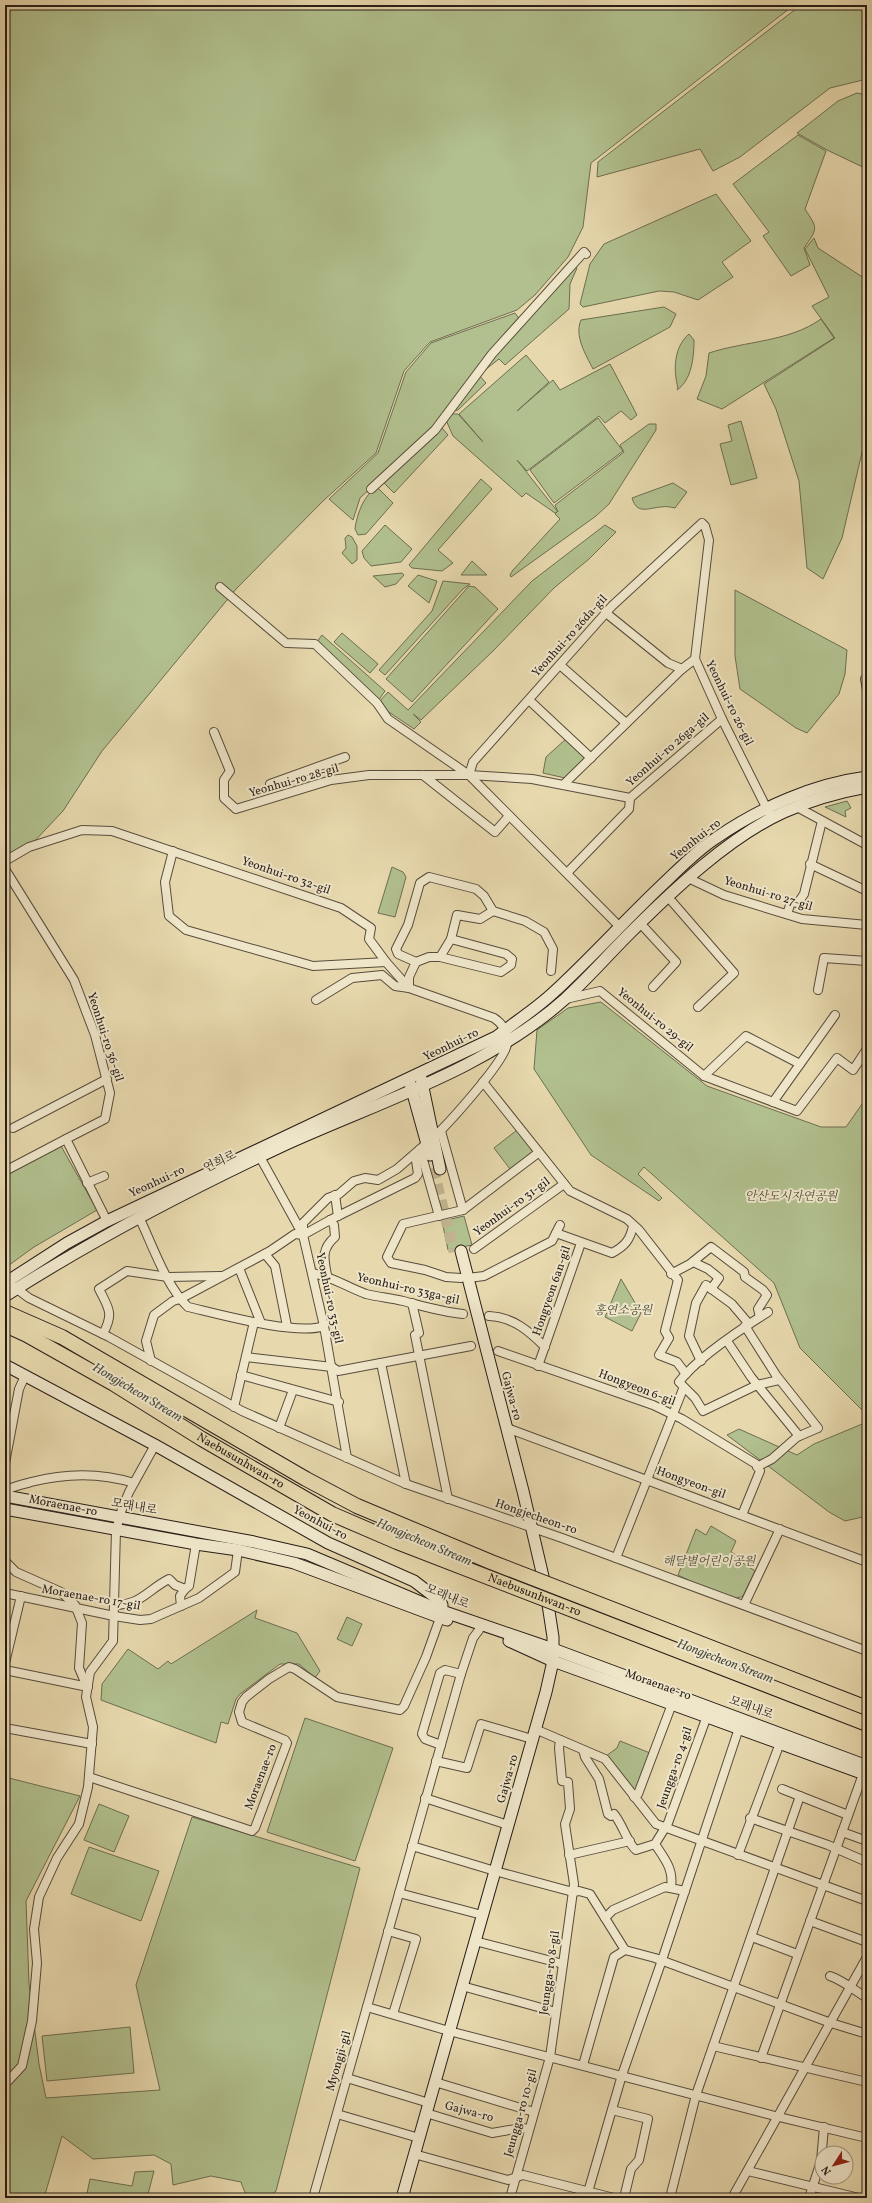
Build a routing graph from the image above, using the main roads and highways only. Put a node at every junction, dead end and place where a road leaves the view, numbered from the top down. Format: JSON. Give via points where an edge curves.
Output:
{"nodes":[{"id":1,"x":867,"y":777,"type":"edge"},
{"id":2,"x":867,"y":787,"type":"edge"},
{"id":3,"x":770,"y":813,"type":"junction"},
{"id":4,"x":421,"y":1079,"type":"junction"},
{"id":5,"x":410,"y":1084,"type":"junction"},
{"id":6,"x":428,"y":1143,"type":"junction"},
{"id":7,"x":436,"y":1169,"type":"tunnel mouth"},
{"id":8,"x":457,"y":1252,"type":"tunnel mouth"},
{"id":9,"x":464,"y":1278,"type":"junction"},
{"id":10,"x":8,"y":1287,"type":"edge"},
{"id":11,"x":5,"y":1312,"type":"edge"},
{"id":12,"x":5,"y":1325,"type":"edge"},
{"id":13,"x":5,"y":1366,"type":"edge"},
{"id":14,"x":5,"y":1496,"type":"edge"},
{"id":15,"x":5,"y":1509,"type":"edge"},
{"id":16,"x":531,"y":1528,"type":"junction"},
{"id":17,"x":414,"y":1581,"type":"junction"},
{"id":18,"x":407,"y":1595,"type":"junction"},
{"id":19,"x":441,"y":1614,"type":"junction"},
{"id":20,"x":553,"y":1648,"type":"junction"},
{"id":21,"x":553,"y":1661,"type":"junction"},
{"id":22,"x":867,"y":1708,"type":"edge"},
{"id":23,"x":867,"y":1724,"type":"edge"},
{"id":24,"x":866,"y":1771,"type":"edge"},
{"id":25,"x":402,"y":2198,"type":"edge"}],
"edges":[{"from":1,"to":3,"type":"main road","name":"Yeonhui-ro","via":[[805,792]]},
{"from":2,"to":3,"type":"main road","name":"Yeonhui-ro"},
{"from":3,"to":4,"type":"main road","name":"Yeonhui-ro","via":[[716,838],[681,866],[553,993],[496,1037]]},
{"from":3,"to":4,"type":"main road","name":"Yeonhui-ro","via":[[688,878],[564,1000],[507,1043]]},
{"from":4,"to":5,"type":"main road","name":"Yeonhui-ro"},
{"from":4,"to":6,"type":"main road"},
{"from":5,"to":6,"type":"main road"},
{"from":5,"to":10,"type":"main road","name":"연희로","via":[[139,1217]]},
{"from":5,"to":10,"type":"main road","name":"Yeonhui-ro","via":[[107,1221],[67,1243]]},
{"from":6,"to":7,"type":"main road"},
{"from":8,"to":9,"type":"main road","name":"Gajwa-ro"},
{"from":9,"to":16,"type":"main road","name":"Gajwa-ro","via":[[507,1428]]},
{"from":9,"to":16,"type":"main road","via":[[522,1514]]},
{"from":11,"to":22,"type":"highway","name":"Naebusunhwan-ro","bridge":true,"via":[[62,1337],[357,1506],[491,1562]]},
{"from":12,"to":23,"type":"highway","name":"Naebusunhwan-ro","bridge":true,"via":[[114,1384],[202,1439],[332,1514],[397,1542]]},
{"from":13,"to":17,"type":"main road","name":"Yeonhui-ro","via":[[155,1445],[328,1543]]},
{"from":14,"to":18,"type":"main road","name":"모래내로","via":[[307,1554]]},
{"from":15,"to":19,"type":"main road","name":"Moraenae-ro","via":[[238,1550],[294,1563]]},
{"from":16,"to":20,"type":"main road","name":"Gajwa-ro","bridge":true,"via":[[552,1623]]},
{"from":17,"to":18,"type":"main road","via":[[416,1591]]},
{"from":17,"to":19,"type":"main road","name":"Yeonhui-ro","via":[[440,1601]]},
{"from":18,"to":19,"type":"main road","name":"모래내로"},
{"from":19,"to":20,"type":"main road","name":"모래내로"},
{"from":19,"to":21,"type":"main road","name":"Moraenae-ro","via":[[516,1643]]},
{"from":20,"to":21,"type":"main road","name":"Gajwa-ro"},
{"from":20,"to":24,"type":"main road","name":"모래내로"},
{"from":21,"to":24,"type":"main road","name":"Moraenae-ro","via":[[780,1743]]},
{"from":21,"to":25,"type":"main road","name":"Gajwa-ro"}]}
